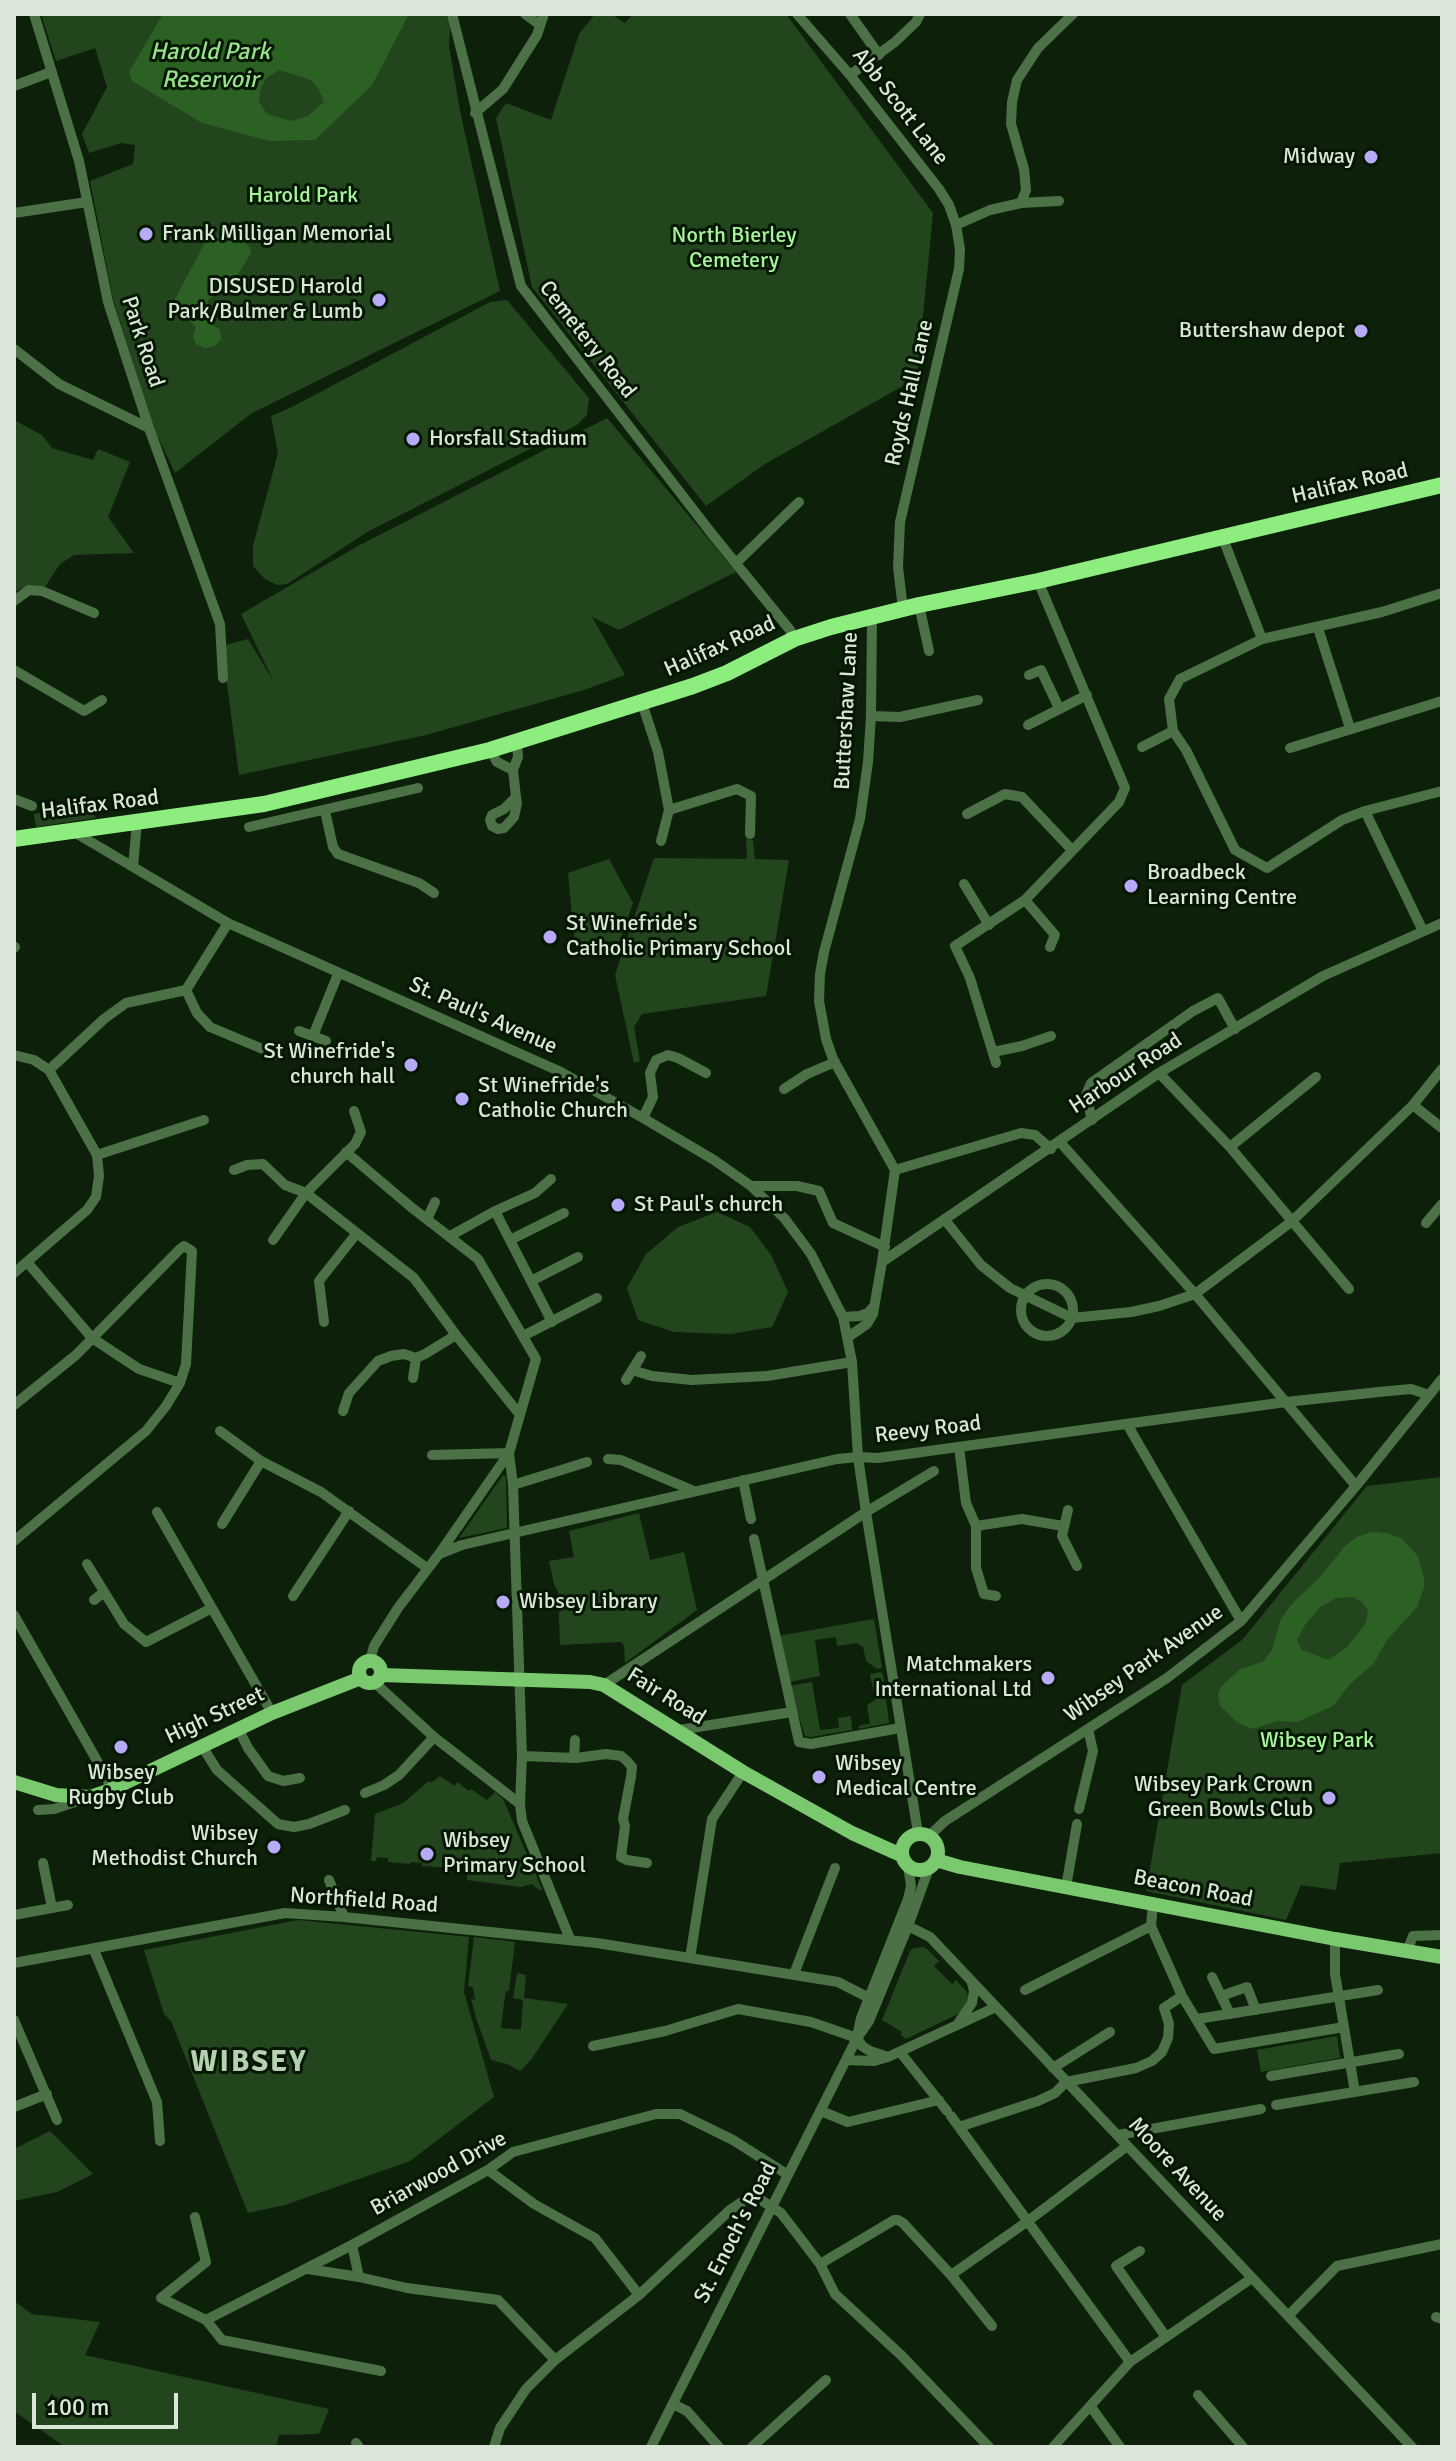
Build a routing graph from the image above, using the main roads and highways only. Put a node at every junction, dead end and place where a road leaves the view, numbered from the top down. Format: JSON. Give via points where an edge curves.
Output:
{"nodes":[{"id":1,"x":1442,"y":485,"type":"edge"},
{"id":2,"x":14,"y":839,"type":"edge"},
{"id":3,"x":370,"y":1660,"type":"road end"},
{"id":4,"x":372,"y":1678,"type":"junction"},
{"id":5,"x":14,"y":1782,"type":"edge"},
{"id":6,"x":905,"y":1860,"type":"junction"},
{"id":7,"x":932,"y":1864,"type":"junction"},
{"id":8,"x":1442,"y":1957,"type":"edge"}],
"edges":[{"from":1,"to":2,"type":"highway","name":"Halifax Road","via":[[872,617],[794,639],[727,673],[642,703],[490,750],[264,804]]},
{"from":3,"to":4,"type":"main road","via":[[378,1664]]},
{"from":4,"to":5,"type":"main road","name":"High Street","via":[[272,1713],[90,1797],[56,1795]]},
{"from":4,"to":6,"type":"main road","name":"Fair Road","via":[[604,1685],[743,1772]]},
{"from":6,"to":7,"type":"main road","via":[[917,1870]]},
{"from":6,"to":7,"type":"main road","via":[[904,1842],[924,1835],[938,1847]]},
{"from":7,"to":8,"type":"main road","name":"Beacon Road"}]}
